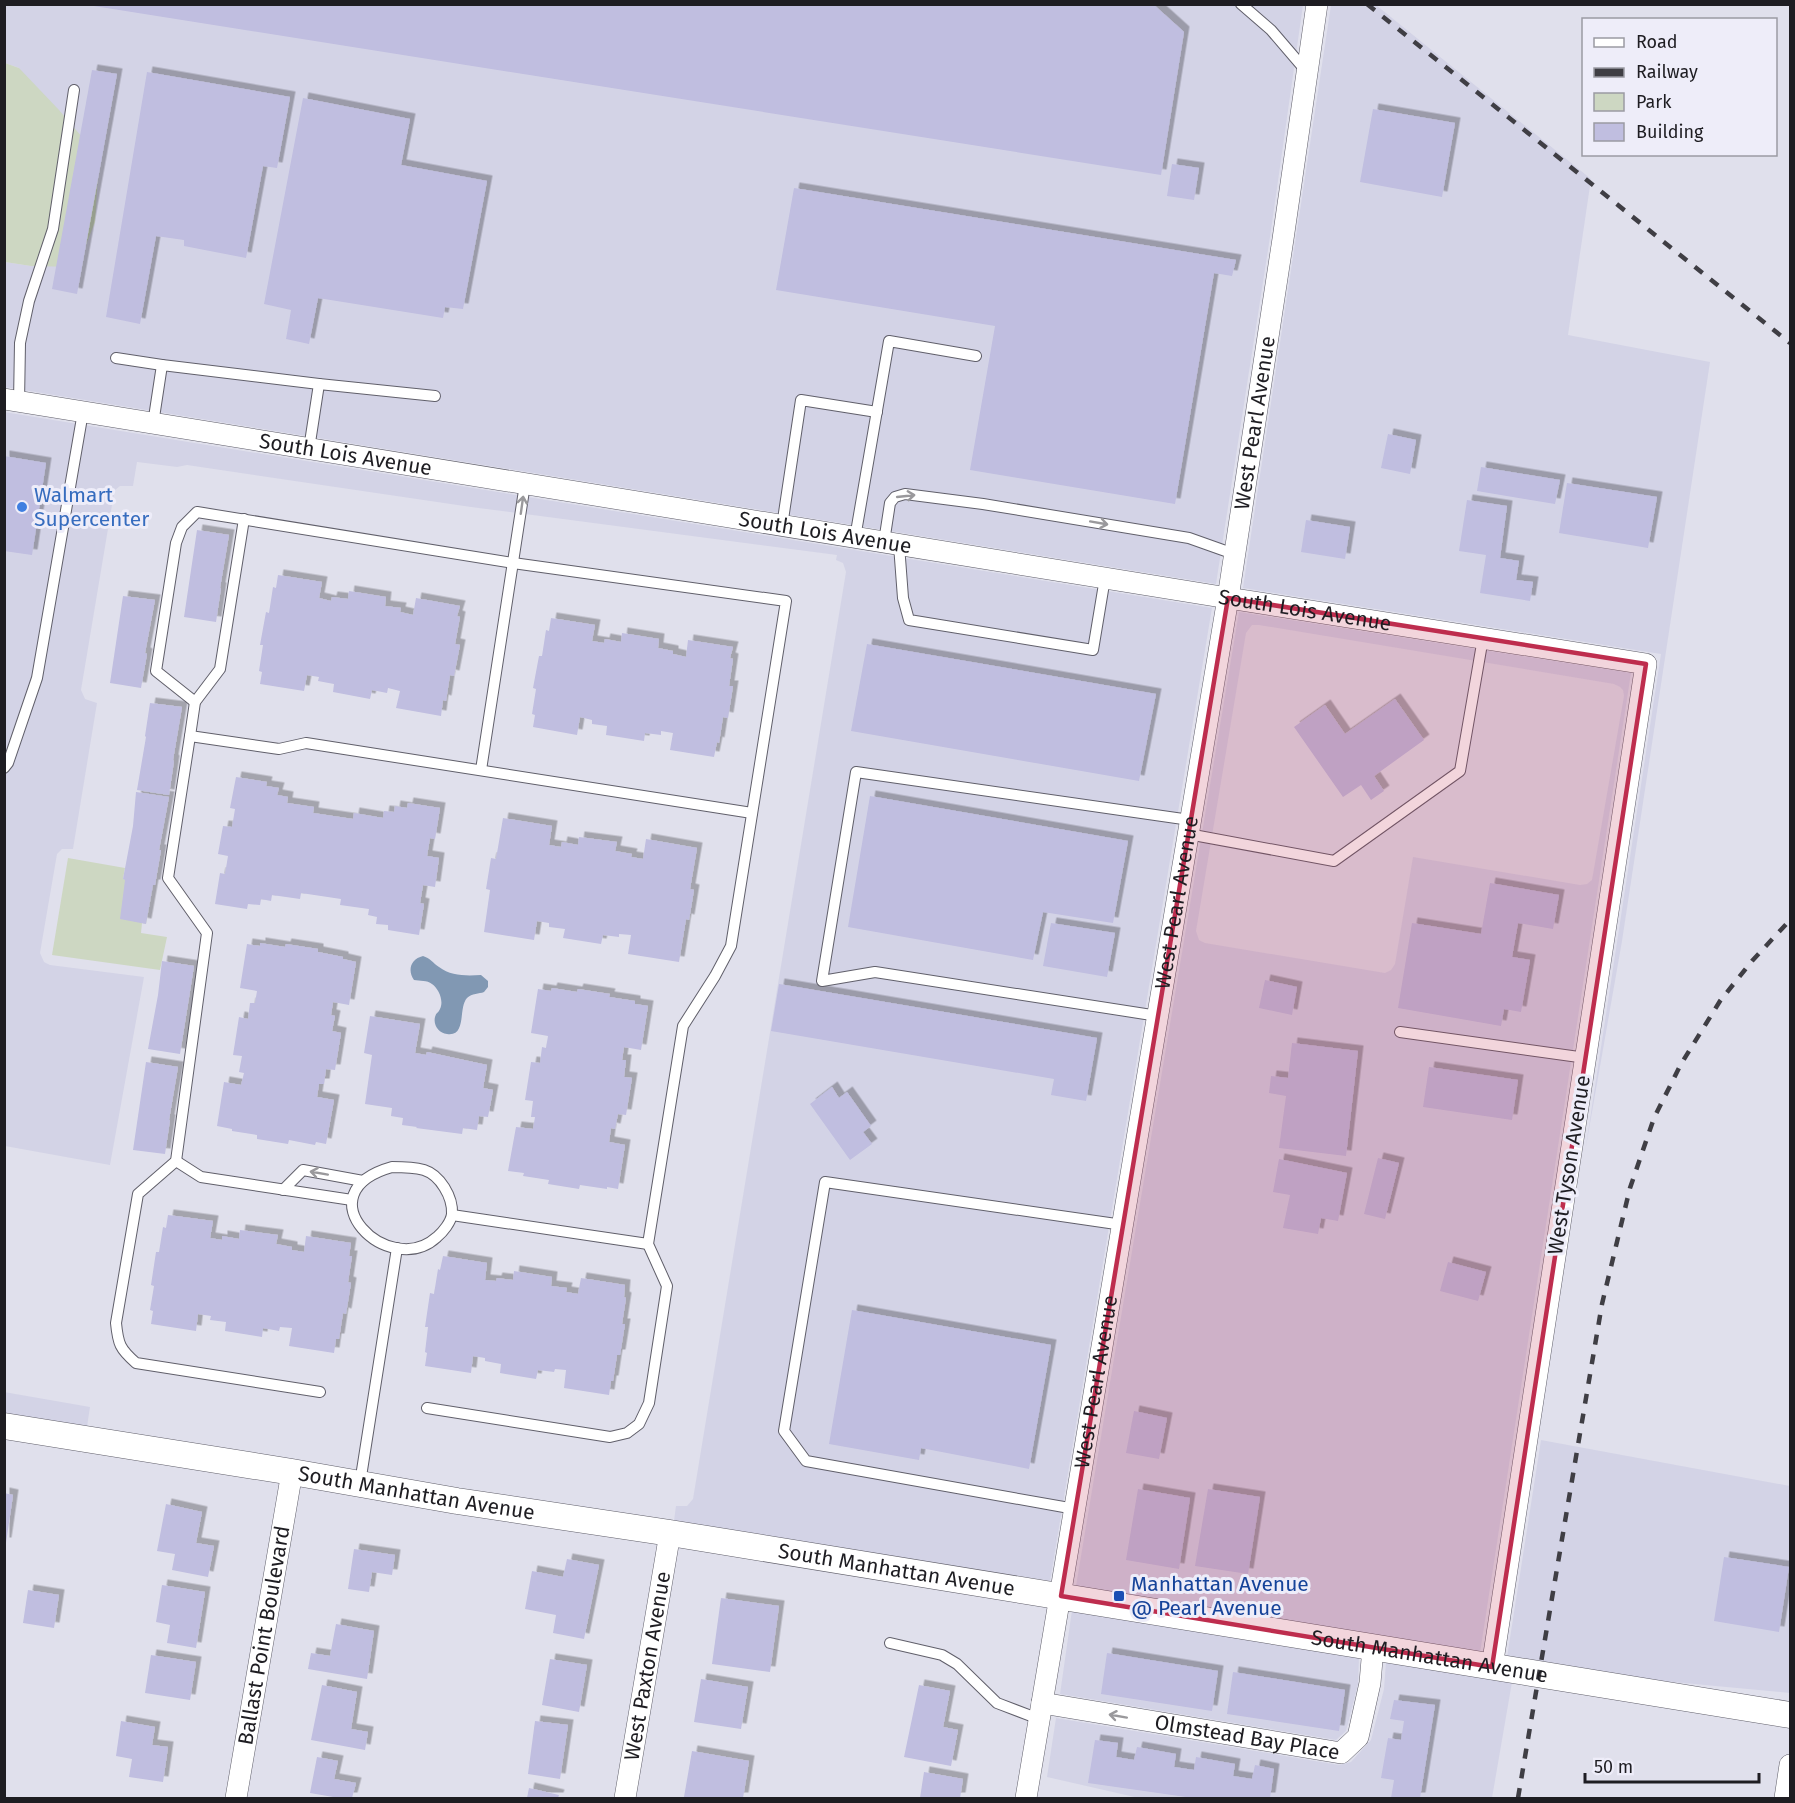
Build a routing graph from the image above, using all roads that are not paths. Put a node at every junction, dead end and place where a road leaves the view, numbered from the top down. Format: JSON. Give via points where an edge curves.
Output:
{"nodes":[{"id":1,"x":1241,"y":4,"type":"edge"},
{"id":2,"x":1317,"y":4,"type":"edge"},
{"id":3,"x":1307,"y":72,"type":"junction"},
{"id":4,"x":74,"y":90,"type":"dead end"},
{"id":5,"x":976,"y":356,"type":"dead end"},
{"id":6,"x":116,"y":358,"type":"dead end"},
{"id":7,"x":162,"y":364,"type":"junction"},
{"id":8,"x":320,"y":384,"type":"junction"},
{"id":9,"x":435,"y":396,"type":"dead end"},
{"id":10,"x":12,"y":401,"type":"edge"},
{"id":11,"x":83,"y":412,"type":"junction"},
{"id":12,"x":877,"y":412,"type":"junction"},
{"id":13,"x":153,"y":424,"type":"junction"},
{"id":14,"x":309,"y":449,"type":"junction"},
{"id":15,"x":525,"y":484,"type":"junction"},
{"id":16,"x":244,"y":519,"type":"junction"},
{"id":17,"x":782,"y":526,"type":"junction"},
{"id":18,"x":855,"y":538,"type":"junction"},
{"id":19,"x":891,"y":543,"type":"junction"},
{"id":20,"x":1234,"y":554,"type":"junction"},
{"id":21,"x":513,"y":563,"type":"junction"},
{"id":22,"x":1105,"y":578,"type":"junction"},
{"id":23,"x":1228,"y":598,"type":"junction"},
{"id":24,"x":1483,"y":638,"type":"junction"},
{"id":25,"x":1646,"y":664,"type":"joint"},
{"id":26,"x":195,"y":702,"type":"junction"},
{"id":27,"x":190,"y":736,"type":"junction"},
{"id":28,"x":4,"y":768,"type":"edge"},
{"id":29,"x":481,"y":770,"type":"junction"},
{"id":30,"x":752,"y":813,"type":"junction"},
{"id":31,"x":1189,"y":827,"type":"junction"},
{"id":32,"x":1158,"y":1016,"type":"junction"},
{"id":33,"x":1400,"y":1032,"type":"dead end"},
{"id":34,"x":1586,"y":1058,"type":"junction"},
{"id":35,"x":176,"y":1161,"type":"junction"},
{"id":36,"x":363,"y":1180,"type":"junction"},
{"id":37,"x":283,"y":1190,"type":"junction"},
{"id":38,"x":352,"y":1200,"type":"junction"},
{"id":39,"x":452,"y":1215,"type":"junction"},
{"id":40,"x":1123,"y":1225,"type":"junction"},
{"id":41,"x":648,"y":1244,"type":"junction"},
{"id":42,"x":397,"y":1248,"type":"junction"},
{"id":43,"x":320,"y":1392,"type":"dead end"},
{"id":44,"x":427,"y":1408,"type":"dead end"},
{"id":45,"x":4,"y":1426,"type":"edge"},
{"id":46,"x":292,"y":1472,"type":"junction"},
{"id":47,"x":360,"y":1484,"type":"junction"},
{"id":48,"x":1076,"y":1509,"type":"junction"},
{"id":49,"x":670,"y":1533,"type":"junction"},
{"id":50,"x":1061,"y":1596,"type":"junction"},
{"id":51,"x":890,"y":1644,"type":"dead end"},
{"id":52,"x":1373,"y":1648,"type":"junction"},
{"id":53,"x":1492,"y":1667,"type":"junction"},
{"id":54,"x":1041,"y":1711,"type":"junction"},
{"id":55,"x":1791,"y":1715,"type":"edge"},
{"id":56,"x":1791,"y":1765,"type":"edge"},
{"id":57,"x":236,"y":1798,"type":"edge"},
{"id":58,"x":625,"y":1798,"type":"edge"},
{"id":59,"x":1026,"y":1798,"type":"edge"},
{"id":60,"x":1785,"y":1798,"type":"edge"}],
"edges":[{"from":1,"to":3,"type":"lane","via":[[1271,30]]},
{"from":2,"to":3,"type":"street","name":"West Pearl Avenue"},
{"from":3,"to":20,"type":"street","name":"West Pearl Avenue"},
{"from":4,"to":10,"type":"lane","via":[[53,229],[29,301]]},
{"from":5,"to":12,"type":"lane","via":[[889,341]]},
{"from":6,"to":7,"type":"lane"},
{"from":7,"to":8,"type":"lane"},
{"from":7,"to":13,"type":"lane"},
{"from":8,"to":9,"type":"lane"},
{"from":8,"to":14,"type":"lane"},
{"from":10,"to":11,"type":"street","name":"South Lois Avenue"},
{"from":11,"to":13,"type":"street","name":"South Lois Avenue"},
{"from":11,"to":28,"type":"lane","via":[[37,678]]},
{"from":12,"to":17,"type":"lane","via":[[801,400]]},
{"from":12,"to":18,"type":"lane"},
{"from":13,"to":14,"type":"street","name":"South Lois Avenue"},
{"from":14,"to":15,"type":"street","name":"South Lois Avenue"},
{"from":15,"to":17,"type":"street","name":"South Lois Avenue"},
{"from":21,"to":15,"type":"lane","one_way":true},
{"from":16,"to":21,"type":"lane"},
{"from":16,"to":26,"type":"lane","via":[[220,669]]},
{"from":16,"to":26,"type":"lane","via":[[197,512],[182,527],[176,543],[156,672]]},
{"from":17,"to":18,"type":"street","name":"South Lois Avenue"},
{"from":18,"to":19,"type":"street","name":"South Lois Avenue"},
{"from":19,"to":20,"type":"lane","one_way":true,"via":[[890,503],[905,494],[1189,538]]},
{"from":19,"to":22,"type":"street","name":"South Lois Avenue"},
{"from":19,"to":22,"type":"lane","via":[[909,620],[1093,650]]},
{"from":20,"to":23,"type":"street","name":"West Pearl Avenue"},
{"from":21,"to":29,"type":"lane"},
{"from":21,"to":30,"type":"lane","via":[[786,601]]},
{"from":22,"to":23,"type":"street","name":"South Lois Avenue"},
{"from":23,"to":24,"type":"street","name":"South Lois Avenue"},
{"from":23,"to":31,"type":"street","name":"West Pearl Avenue"},
{"from":24,"to":25,"type":"street","name":"South Lois Avenue"},
{"from":24,"to":31,"type":"lane","via":[[1460,771],[1334,861]]},
{"from":25,"to":34,"type":"street","name":"West Tyson Avenue"},
{"from":26,"to":27,"type":"lane"},
{"from":27,"to":29,"type":"lane","via":[[279,749],[306,742]]},
{"from":27,"to":35,"type":"lane","via":[[168,878],[207,933]]},
{"from":29,"to":30,"type":"lane"},
{"from":30,"to":41,"type":"lane","via":[[730,946],[683,1026]]},
{"from":31,"to":32,"type":"street","name":"West Pearl Avenue"},
{"from":31,"to":32,"type":"lane","via":[[856,772],[822,981],[875,972]]},
{"from":32,"to":40,"type":"street","name":"West Pearl Avenue"},
{"from":33,"to":34,"type":"lane"},
{"from":34,"to":53,"type":"street","name":"West Tyson Avenue"},
{"from":35,"to":37,"type":"lane","via":[[201,1178]]},
{"from":35,"to":43,"type":"lane","via":[[138,1194],[116,1323],[123,1352],[136,1363]]},
{"from":36,"to":37,"type":"lane","one_way":true,"via":[[303,1170]]},
{"from":36,"to":38,"type":"lane"},
{"from":36,"to":39,"type":"lane","via":[[392,1167],[426,1170],[450,1196]]},
{"from":37,"to":38,"type":"lane"},
{"from":38,"to":42,"type":"lane","via":[[354,1217],[366,1233],[381,1244]]},
{"from":39,"to":41,"type":"lane"},
{"from":39,"to":42,"type":"lane","via":[[430,1244]]},
{"from":40,"to":48,"type":"street","name":"West Pearl Avenue"},
{"from":40,"to":48,"type":"lane","via":[[825,1182],[819,1218],[784,1431],[806,1461]]},
{"from":41,"to":44,"type":"lane","via":[[667,1286],[649,1403],[639,1424],[627,1433],[610,1437]]},
{"from":42,"to":47,"type":"lane"},
{"from":45,"to":46,"type":"street","name":"South Manhattan Avenue"},
{"from":46,"to":47,"type":"street","name":"South Manhattan Avenue"},
{"from":46,"to":57,"type":"street","name":"Ballast Point Boulevard"},
{"from":47,"to":49,"type":"street","name":"South Manhattan Avenue"},
{"from":48,"to":50,"type":"street","name":"West Pearl Avenue"},
{"from":49,"to":50,"type":"street","name":"South Manhattan Avenue"},
{"from":49,"to":58,"type":"street","name":"West Paxton Avenue"},
{"from":50,"to":52,"type":"street","name":"South Manhattan Avenue"},
{"from":50,"to":54,"type":"street","name":"West Pearl Avenue"},
{"from":51,"to":54,"type":"lane","via":[[942,1655],[957,1664],[997,1703]]},
{"from":52,"to":53,"type":"street","name":"South Manhattan Avenue"},
{"from":52,"to":54,"type":"street","name":"Olmstead Bay Place","one_way":true,"via":[[1358,1737],[1341,1753]]},
{"from":53,"to":55,"type":"street","name":"South Manhattan Avenue"},
{"from":54,"to":59,"type":"street","name":"West Pearl Avenue"},
{"from":56,"to":60,"type":"street"}]}
